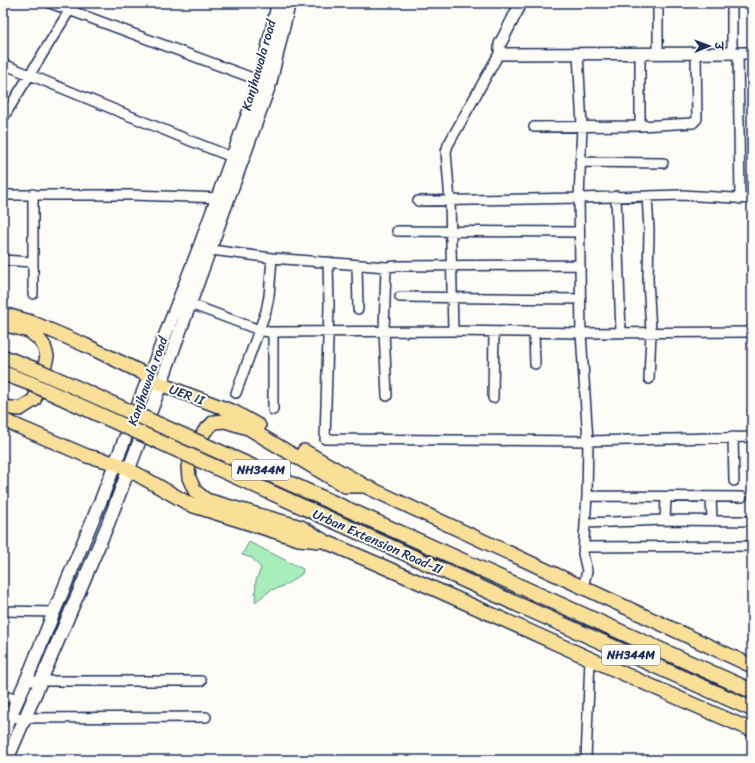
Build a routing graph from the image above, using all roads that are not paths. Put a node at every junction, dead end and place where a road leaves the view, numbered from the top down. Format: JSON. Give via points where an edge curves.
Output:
{"nodes":[{"id":1,"x":50,"y":3,"type":"edge"},
{"id":2,"x":278,"y":3,"type":"edge"},
{"id":3,"x":289,"y":3,"type":"edge"},
{"id":4,"x":521,"y":3,"type":"edge"},
{"id":5,"x":658,"y":3,"type":"edge"},
{"id":6,"x":732,"y":3,"type":"edge"},
{"id":7,"x":72,"y":7,"type":"edge"},
{"id":8,"x":500,"y":52,"type":"junction"},
{"id":9,"x":735,"y":53,"type":"junction"},
{"id":10,"x":752,"y":53,"type":"edge"},
{"id":11,"x":578,"y":54,"type":"junction"},
{"id":12,"x":640,"y":54,"type":"junction"},
{"id":13,"x":658,"y":54,"type":"junction"},
{"id":14,"x":696,"y":54,"type":"junction"},
{"id":15,"x":3,"y":64,"type":"edge"},
{"id":16,"x":30,"y":75,"type":"junction"},
{"id":17,"x":265,"y":83,"type":"junction"},
{"id":18,"x":3,"y":118,"type":"edge"},
{"id":19,"x":582,"y":126,"type":"junction"},
{"id":20,"x":640,"y":126,"type":"junction"},
{"id":21,"x":534,"y":127,"type":"dead end"},
{"id":22,"x":237,"y":159,"type":"junction"},
{"id":23,"x":580,"y":162,"type":"junction"},
{"id":24,"x":663,"y":163,"type":"dead end"},
{"id":25,"x":33,"y":194,"type":"junction"},
{"id":26,"x":3,"y":195,"type":"edge"},
{"id":27,"x":616,"y":196,"type":"junction"},
{"id":28,"x":647,"y":196,"type":"junction"},
{"id":29,"x":223,"y":198,"type":"junction"},
{"id":30,"x":579,"y":198,"type":"junction"},
{"id":31,"x":740,"y":199,"type":"junction"},
{"id":32,"x":752,"y":199,"type":"edge"},
{"id":33,"x":418,"y":201,"type":"dead end"},
{"id":34,"x":450,"y":201,"type":"junction"},
{"id":35,"x":397,"y":231,"type":"dead end"},
{"id":36,"x":451,"y":232,"type":"junction"},
{"id":37,"x":579,"y":232,"type":"junction"},
{"id":38,"x":204,"y":249,"type":"junction"},
{"id":39,"x":272,"y":258,"type":"junction"},
{"id":40,"x":3,"y":260,"type":"edge"},
{"id":41,"x":32,"y":262,"type":"junction"},
{"id":42,"x":328,"y":262,"type":"junction"},
{"id":43,"x":357,"y":265,"type":"junction"},
{"id":44,"x":580,"y":265,"type":"junction"},
{"id":45,"x":452,"y":266,"type":"junction"},
{"id":46,"x":386,"y":267,"type":"junction"},
{"id":47,"x":32,"y":294,"type":"dead end"},
{"id":48,"x":400,"y":297,"type":"dead end"},
{"id":49,"x":452,"y":298,"type":"junction"},
{"id":50,"x":580,"y":299,"type":"junction"},
{"id":51,"x":184,"y":301,"type":"junction"},
{"id":52,"x":358,"y":309,"type":"dead end"},
{"id":53,"x":3,"y":314,"type":"edge"},
{"id":54,"x":3,"y":324,"type":"edge"},
{"id":55,"x":259,"y":330,"type":"junction"},
{"id":56,"x":328,"y":331,"type":"junction"},
{"id":57,"x":384,"y":331,"type":"junction"},
{"id":58,"x":453,"y":331,"type":"junction"},
{"id":59,"x":273,"y":332,"type":"junction"},
{"id":60,"x":494,"y":332,"type":"junction"},
{"id":61,"x":534,"y":332,"type":"junction"},
{"id":62,"x":621,"y":332,"type":"junction"},
{"id":63,"x":651,"y":332,"type":"junction"},
{"id":64,"x":752,"y":332,"type":"edge"},
{"id":65,"x":581,"y":333,"type":"junction"},
{"id":66,"x":3,"y":357,"type":"edge"},
{"id":67,"x":535,"y":364,"type":"dead end"},
{"id":68,"x":3,"y":373,"type":"edge"},
{"id":69,"x":149,"y":376,"type":"junction"},
{"id":70,"x":649,"y":379,"type":"dead end"},
{"id":71,"x":160,"y":384,"type":"junction"},
{"id":72,"x":236,"y":393,"type":"dead end"},
{"id":73,"x":387,"y":396,"type":"dead end"},
{"id":74,"x":493,"y":398,"type":"dead end"},
{"id":75,"x":3,"y":407,"type":"edge"},
{"id":76,"x":273,"y":410,"type":"dead end"},
{"id":77,"x":3,"y":420,"type":"edge"},
{"id":78,"x":732,"y":437,"type":"junction"},
{"id":79,"x":752,"y":437,"type":"edge"},
{"id":80,"x":588,"y":442,"type":"junction"},
{"id":81,"x":115,"y":463,"type":"junction"},
{"id":82,"x":128,"y":469,"type":"junction"},
{"id":83,"x":734,"y":481,"type":"dead end"},
{"id":84,"x":365,"y":486,"type":"junction"},
{"id":85,"x":587,"y":496,"type":"junction"},
{"id":86,"x":666,"y":496,"type":"junction"},
{"id":87,"x":711,"y":497,"type":"junction"},
{"id":88,"x":742,"y":497,"type":"dead end"},
{"id":89,"x":665,"y":520,"type":"junction"},
{"id":90,"x":712,"y":520,"type":"junction"},
{"id":91,"x":752,"y":521,"type":"edge"},
{"id":92,"x":585,"y":523,"type":"junction"},
{"id":93,"x":326,"y":542,"type":"junction"},
{"id":94,"x":752,"y":546,"type":"edge"},
{"id":95,"x":585,"y":547,"type":"junction"},
{"id":96,"x":583,"y":588,"type":"junction"},
{"id":97,"x":3,"y":611,"type":"edge"},
{"id":98,"x":54,"y":612,"type":"junction"},
{"id":99,"x":590,"y":659,"type":"junction"},
{"id":100,"x":752,"y":666,"type":"edge"},
{"id":101,"x":26,"y":681,"type":"junction"},
{"id":102,"x":40,"y":681,"type":"junction"},
{"id":103,"x":201,"y":682,"type":"dead end"},
{"id":104,"x":752,"y":691,"type":"edge"},
{"id":105,"x":18,"y":697,"type":"junction"},
{"id":106,"x":3,"y":698,"type":"edge"},
{"id":107,"x":752,"y":709,"type":"edge"},
{"id":108,"x":10,"y":717,"type":"junction"},
{"id":109,"x":206,"y":717,"type":"dead end"},
{"id":110,"x":24,"y":718,"type":"junction"},
{"id":111,"x":752,"y":730,"type":"edge"},
{"id":112,"x":3,"y":738,"type":"edge"},
{"id":113,"x":7,"y":760,"type":"edge"},
{"id":114,"x":586,"y":760,"type":"edge"}],
"edges":[{"from":1,"to":7,"type":"street"},
{"from":2,"to":17,"type":"main road","name":"Kanjhawala road"},
{"from":3,"to":17,"type":"main road","name":"Kanjhawala road"},
{"from":4,"to":8,"type":"street","via":[[500,44]]},
{"from":5,"to":13,"type":"street"},
{"from":6,"to":9,"type":"street"},
{"from":7,"to":16,"type":"street"},
{"from":7,"to":17,"type":"street"},
{"from":8,"to":11,"type":"street","via":[[507,55]]},
{"from":8,"to":34,"type":"street","via":[[448,145],[446,152]]},
{"from":9,"to":10,"type":"street"},
{"from":9,"to":14,"type":"street"},
{"from":9,"to":31,"type":"street"},
{"from":11,"to":12,"type":"street"},
{"from":11,"to":19,"type":"street"},
{"from":12,"to":13,"type":"street"},
{"from":12,"to":20,"type":"street"},
{"from":13,"to":14,"type":"street"},
{"from":14,"to":20,"type":"street","via":[[696,121]]},
{"from":15,"to":16,"type":"street"},
{"from":16,"to":18,"type":"street"},
{"from":16,"to":22,"type":"street"},
{"from":17,"to":22,"type":"main road","name":"Kanjhawala road"},
{"from":19,"to":20,"type":"street"},
{"from":19,"to":21,"type":"street"},
{"from":19,"to":23,"type":"street"},
{"from":22,"to":29,"type":"main road","name":"Kanjhawala road"},
{"from":23,"to":24,"type":"street"},
{"from":23,"to":30,"type":"street"},
{"from":25,"to":26,"type":"street"},
{"from":25,"to":29,"type":"street"},
{"from":25,"to":41,"type":"street"},
{"from":27,"to":28,"type":"street"},
{"from":27,"to":30,"type":"street"},
{"from":27,"to":62,"type":"street"},
{"from":28,"to":31,"type":"street","via":[[681,195]]},
{"from":28,"to":63,"type":"street"},
{"from":29,"to":38,"type":"main road","name":"Kanjhawala road"},
{"from":30,"to":34,"type":"street"},
{"from":30,"to":37,"type":"street"},
{"from":31,"to":32,"type":"street"},
{"from":33,"to":34,"type":"street"},
{"from":34,"to":36,"type":"street"},
{"from":35,"to":36,"type":"street"},
{"from":36,"to":37,"type":"street"},
{"from":36,"to":45,"type":"street"},
{"from":37,"to":44,"type":"street"},
{"from":38,"to":39,"type":"street"},
{"from":38,"to":51,"type":"main road","name":"Kanjhawala road"},
{"from":39,"to":42,"type":"street"},
{"from":39,"to":55,"type":"street","via":[[269,296]]},
{"from":40,"to":41,"type":"street"},
{"from":41,"to":47,"type":"street"},
{"from":42,"to":43,"type":"street"},
{"from":42,"to":56,"type":"street"},
{"from":43,"to":46,"type":"street"},
{"from":43,"to":52,"type":"street"},
{"from":44,"to":45,"type":"street"},
{"from":44,"to":50,"type":"street"},
{"from":45,"to":46,"type":"street"},
{"from":45,"to":49,"type":"street"},
{"from":46,"to":57,"type":"street"},
{"from":48,"to":49,"type":"street"},
{"from":49,"to":50,"type":"street"},
{"from":49,"to":58,"type":"street"},
{"from":50,"to":65,"type":"street"},
{"from":51,"to":55,"type":"street"},
{"from":51,"to":69,"type":"main road","name":"Kanjhawala road"},
{"from":51,"to":71,"type":"main road","name":"Kanjhawala road"},
{"from":53,"to":69,"type":"main road","name":"UER II","via":[[31,322]]},
{"from":54,"to":75,"type":"main road","via":[[29,331],[44,346],[47,356],[34,400],[20,410]]},
{"from":55,"to":59,"type":"street"},
{"from":55,"to":72,"type":"street"},
{"from":56,"to":57,"type":"street"},
{"from":56,"to":59,"type":"street"},
{"from":56,"to":80,"type":"street","via":[[326,439]]},
{"from":57,"to":58,"type":"street"},
{"from":57,"to":73,"type":"street"},
{"from":58,"to":60,"type":"street"},
{"from":59,"to":76,"type":"street"},
{"from":60,"to":61,"type":"street"},
{"from":60,"to":74,"type":"street"},
{"from":61,"to":65,"type":"street"},
{"from":61,"to":67,"type":"street"},
{"from":62,"to":63,"type":"street"},
{"from":62,"to":65,"type":"street"},
{"from":63,"to":64,"type":"street"},
{"from":63,"to":70,"type":"street"},
{"from":65,"to":80,"type":"street"},
{"from":66,"to":104,"type":"highway","name":"Urban Extension Road-II","number":"NH344M","bridge":true,"via":[[39,370]]},
{"from":68,"to":107,"type":"highway","name":"Urban Extension Road-II","number":"NH344M","bridge":true,"via":[[47,390]]},
{"from":69,"to":71,"type":"main road","name":"UER II"},
{"from":69,"to":81,"type":"main road","name":"Kanjhawala road"},
{"from":71,"to":82,"type":"main road","name":"Kanjhawala road"},
{"from":71,"to":84,"type":"main road","name":"UER II","via":[[234,412]]},
{"from":77,"to":81,"type":"main road","via":[[87,456]]},
{"from":78,"to":79,"type":"street"},
{"from":78,"to":80,"type":"street"},
{"from":78,"to":83,"type":"street"},
{"from":80,"to":85,"type":"street"},
{"from":81,"to":82,"type":"main road"},
{"from":81,"to":98,"type":"main road","name":"Kanjhawala road"},
{"from":82,"to":93,"type":"main road","via":[[191,505],[299,539]]},
{"from":82,"to":102,"type":"main road","name":"Kanjhawala road","via":[[108,524]]},
{"from":84,"to":93,"type":"main road","via":[[345,486],[248,428],[225,421],[214,422],[204,432],[188,467],[189,478],[195,491],[206,500],[300,527]]},
{"from":84,"to":96,"type":"main road","name":"UER II"},
{"from":85,"to":86,"type":"street"},
{"from":85,"to":92,"type":"street"},
{"from":86,"to":87,"type":"street"},
{"from":86,"to":89,"type":"street"},
{"from":87,"to":88,"type":"street"},
{"from":87,"to":90,"type":"street"},
{"from":89,"to":90,"type":"street"},
{"from":89,"to":92,"type":"street"},
{"from":90,"to":91,"type":"street"},
{"from":92,"to":95,"type":"street"},
{"from":93,"to":99,"type":"main road"},
{"from":94,"to":95,"type":"street"},
{"from":95,"to":96,"type":"street","via":[[583,554],[587,571]]},
{"from":96,"to":100,"type":"main road","name":"UER II"},
{"from":97,"to":98,"type":"street"},
{"from":98,"to":101,"type":"main road","name":"Kanjhawala road"},
{"from":99,"to":111,"type":"main road"},
{"from":99,"to":114,"type":"street"},
{"from":101,"to":102,"type":"street"},
{"from":101,"to":105,"type":"main road","name":"Kanjhawala road"},
{"from":102,"to":103,"type":"street"},
{"from":102,"to":110,"type":"main road","name":"Kanjhawala road"},
{"from":105,"to":106,"type":"street"},
{"from":105,"to":108,"type":"main road","name":"Kanjhawala road"},
{"from":108,"to":110,"type":"street"},
{"from":108,"to":112,"type":"main road","name":"Kanjhawala road"},
{"from":109,"to":110,"type":"street"},
{"from":110,"to":113,"type":"main road","name":"Kanjhawala road"}]}
